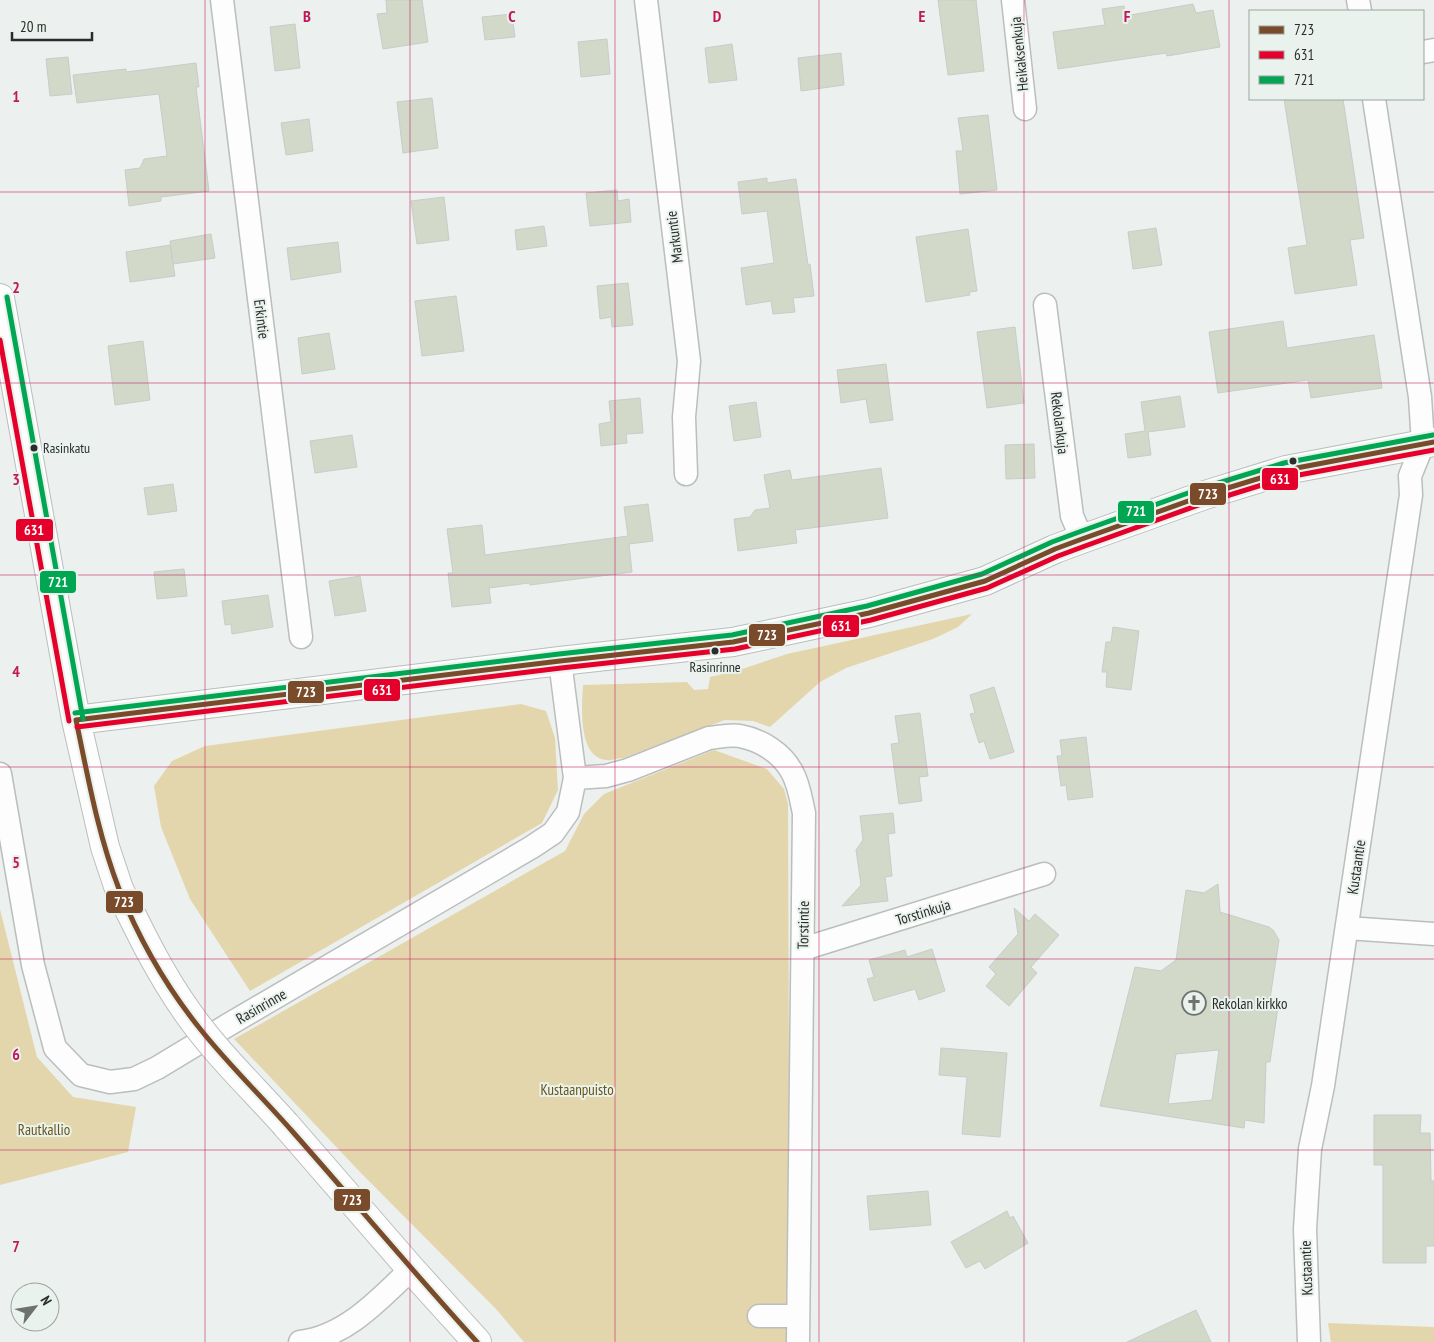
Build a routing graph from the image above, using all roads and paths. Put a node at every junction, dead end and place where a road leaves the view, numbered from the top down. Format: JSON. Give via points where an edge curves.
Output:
{"nodes":[{"id":1,"x":222,"y":0,"type":"edge"},
{"id":2,"x":646,"y":0,"type":"edge"},
{"id":3,"x":1013,"y":0,"type":"edge"},
{"id":4,"x":1374,"y":100,"type":"edge"},
{"id":5,"x":1025,"y":109,"type":"dead end"},
{"id":6,"x":0,"y":298,"type":"edge"},
{"id":7,"x":1045,"y":305,"type":"dead end"},
{"id":8,"x":1429,"y":443,"type":"edge"},
{"id":9,"x":686,"y":474,"type":"dead end"},
{"id":10,"x":1082,"y":539,"type":"junction"},
{"id":11,"x":300,"y":637,"type":"dead end"},
{"id":12,"x":560,"y":660,"type":"junction"},
{"id":13,"x":76,"y":720,"type":"junction"},
{"id":14,"x":0,"y":774,"type":"edge"},
{"id":15,"x":575,"y":778,"type":"junction"},
{"id":16,"x":1044,"y":874,"type":"dead end"},
{"id":17,"x":1347,"y":928,"type":"junction"},
{"id":18,"x":1434,"y":934,"type":"edge"},
{"id":19,"x":803,"y":949,"type":"junction"},
{"id":20,"x":411,"y":1269,"type":"junction"},
{"id":21,"x":759,"y":1316,"type":"dead end"},
{"id":22,"x":798,"y":1316,"type":"junction"},
{"id":23,"x":300,"y":1342,"type":"edge"},
{"id":24,"x":477,"y":1342,"type":"edge"},
{"id":25,"x":798,"y":1342,"type":"edge"},
{"id":26,"x":1310,"y":1342,"type":"edge"}],
"edges":[{"from":1,"to":11,"type":"street","name":"Erkintie"},
{"from":2,"to":9,"type":"street","name":"Markuntie","via":[[689,361],[684,417]]},
{"from":3,"to":5,"type":"street","name":"Heikaksenkuja"},
{"from":4,"to":8,"type":"street","name":"Kustaantie"},
{"from":6,"to":13,"type":"main road"},
{"from":7,"to":10,"type":"street","name":"Rekolankuja","via":[[1072,516]]},
{"from":8,"to":10,"type":"main road","via":[[1286,470]]},
{"from":8,"to":17,"type":"street","name":"Kustaantie","via":[[1410,476],[1411,495]]},
{"from":10,"to":12,"type":"main road","via":[[985,580],[869,613],[733,642]]},
{"from":12,"to":13,"type":"main road"},
{"from":12,"to":15,"type":"street","name":"Rasinrinne"},
{"from":13,"to":20,"type":"main road","bridge":true,"via":[[105,847],[120,889],[158,968],[188,1014],[225,1059]]},
{"from":14,"to":15,"type":"street","name":"Rasinrinne","via":[[33,965],[55,1048],[81,1076],[110,1082],[134,1078],[158,1068],[532,848],[553,833],[568,812]]},
{"from":15,"to":19,"type":"street","name":"Torstintie","via":[[606,776],[628,770],[709,738],[739,736],[767,746],[793,773],[804,813]]},
{"from":16,"to":19,"type":"street","name":"Torstinkuja"},
{"from":17,"to":18,"type":"street"},
{"from":17,"to":26,"type":"street","name":"Kustaantie","via":[[1310,1150],[1305,1238]]},
{"from":19,"to":22,"type":"street","name":"Torstintie"},
{"from":20,"to":23,"type":"street","via":[[354,1320],[333,1333]]},
{"from":20,"to":24,"type":"main road"},
{"from":21,"to":22,"type":"street"},
{"from":22,"to":25,"type":"street","name":"Torstintie"}]}
